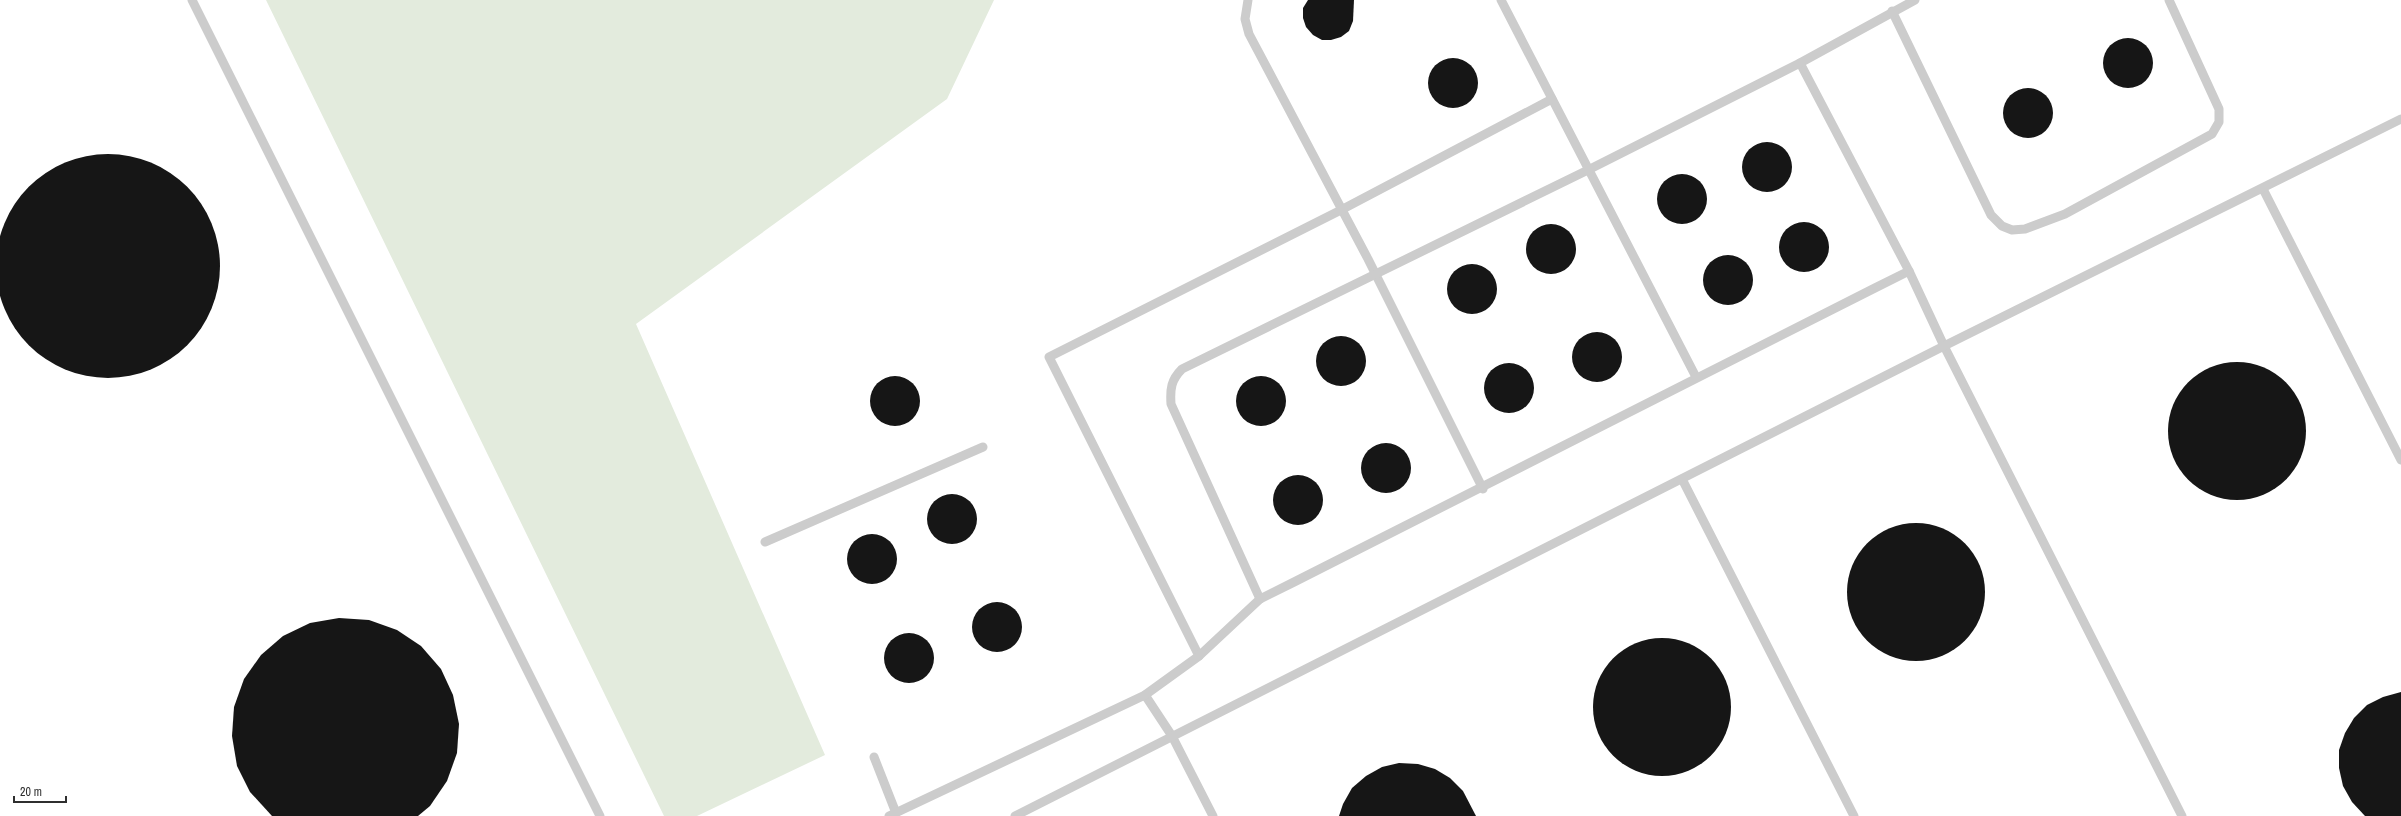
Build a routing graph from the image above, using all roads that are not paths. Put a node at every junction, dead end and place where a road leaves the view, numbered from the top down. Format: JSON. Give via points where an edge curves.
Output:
{"nodes":[{"id":1,"x":192,"y":0,"type":"edge"},
{"id":2,"x":1248,"y":0,"type":"edge"},
{"id":3,"x":1501,"y":0,"type":"edge"},
{"id":4,"x":1915,"y":0,"type":"edge"},
{"id":5,"x":2169,"y":0,"type":"edge"},
{"id":6,"x":1892,"y":11,"type":"junction"},
{"id":7,"x":1800,"y":63,"type":"junction"},
{"id":8,"x":1552,"y":99,"type":"junction"},
{"id":9,"x":2401,"y":119,"type":"edge"},
{"id":10,"x":1590,"y":169,"type":"junction"},
{"id":11,"x":2263,"y":188,"type":"junction"},
{"id":12,"x":1341,"y":210,"type":"junction"},
{"id":13,"x":1909,"y":271,"type":"junction"},
{"id":14,"x":1375,"y":274,"type":"junction"},
{"id":15,"x":1944,"y":346,"type":"junction"},
{"id":16,"x":1696,"y":377,"type":"junction"},
{"id":17,"x":983,"y":447,"type":"dead end"},
{"id":18,"x":2401,"y":460,"type":"edge"},
{"id":19,"x":1682,"y":479,"type":"junction"},
{"id":20,"x":1483,"y":489,"type":"junction"},
{"id":21,"x":765,"y":542,"type":"dead end"},
{"id":22,"x":1260,"y":599,"type":"junction"},
{"id":23,"x":1199,"y":656,"type":"junction"},
{"id":24,"x":1145,"y":696,"type":"junction"},
{"id":25,"x":1172,"y":736,"type":"junction"},
{"id":26,"x":874,"y":757,"type":"dead end"},
{"id":27,"x":893,"y":814,"type":"edge"},
{"id":28,"x":600,"y":816,"type":"edge"},
{"id":29,"x":1015,"y":816,"type":"edge"},
{"id":30,"x":1213,"y":816,"type":"edge"},
{"id":31,"x":1854,"y":816,"type":"edge"},
{"id":32,"x":2182,"y":816,"type":"edge"}],
"edges":[{"from":1,"to":28,"type":"lane"},
{"from":2,"to":12,"type":"lane","via":[[1245,19],[1249,34]]},
{"from":3,"to":8,"type":"lane"},
{"from":4,"to":6,"type":"lane"},
{"from":5,"to":6,"type":"lane","via":[[2219,109],[2219,122],[2212,134],[2065,214],[2025,229],[2012,230],[2002,226],[1991,215]]},
{"from":6,"to":7,"type":"lane"},
{"from":7,"to":10,"type":"lane"},
{"from":7,"to":13,"type":"lane"},
{"from":8,"to":10,"type":"lane"},
{"from":8,"to":12,"type":"lane"},
{"from":9,"to":11,"type":"lane"},
{"from":10,"to":14,"type":"lane"},
{"from":10,"to":16,"type":"lane"},
{"from":11,"to":15,"type":"lane"},
{"from":11,"to":18,"type":"lane"},
{"from":12,"to":14,"type":"lane"},
{"from":12,"to":23,"type":"lane","via":[[1048,357]]},
{"from":13,"to":15,"type":"lane"},
{"from":13,"to":16,"type":"lane"},
{"from":14,"to":20,"type":"lane"},
{"from":14,"to":22,"type":"lane","via":[[1182,369],[1174,377],[1170,390],[1171,404]]},
{"from":15,"to":19,"type":"lane"},
{"from":15,"to":32,"type":"lane"},
{"from":16,"to":20,"type":"lane"},
{"from":17,"to":21,"type":"lane"},
{"from":19,"to":25,"type":"lane"},
{"from":19,"to":31,"type":"lane"},
{"from":20,"to":22,"type":"lane"},
{"from":22,"to":23,"type":"lane"},
{"from":23,"to":24,"type":"lane"},
{"from":24,"to":25,"type":"lane"},
{"from":24,"to":27,"type":"lane"},
{"from":25,"to":29,"type":"lane"},
{"from":25,"to":30,"type":"lane"},
{"from":26,"to":27,"type":"lane"}]}
